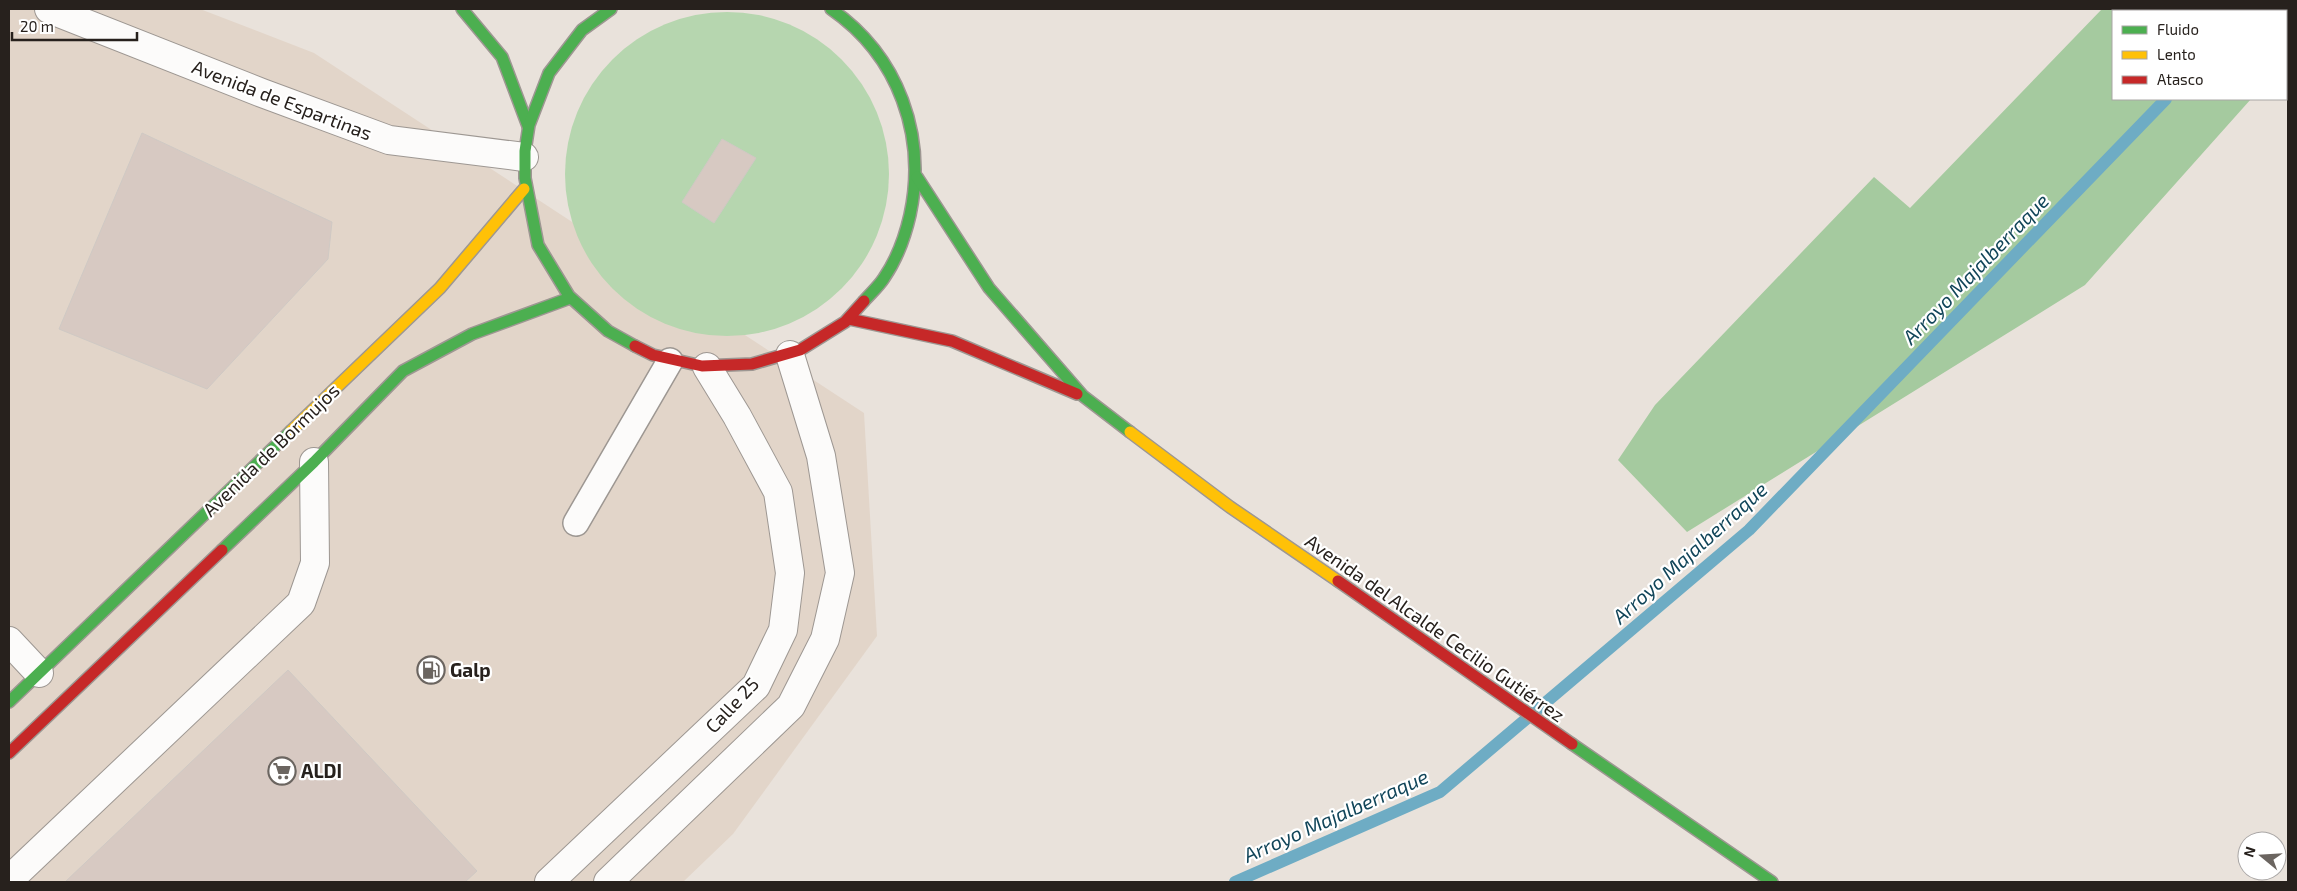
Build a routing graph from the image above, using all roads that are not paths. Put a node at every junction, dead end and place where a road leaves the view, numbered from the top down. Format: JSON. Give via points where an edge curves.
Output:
{"nodes":[{"id":1,"x":49,"y":9,"type":"edge"},
{"id":2,"x":462,"y":9,"type":"edge"},
{"id":3,"x":611,"y":9,"type":"edge"},
{"id":4,"x":831,"y":9,"type":"edge"},
{"id":5,"x":846,"y":13,"type":"edge"},
{"id":6,"x":528,"y":126,"type":"junction"},
{"id":7,"x":524,"y":157,"type":"junction"},
{"id":8,"x":916,"y":177,"type":"junction"},
{"id":9,"x":524,"y":189,"type":"junction"},
{"id":10,"x":570,"y":298,"type":"junction"},
{"id":11,"x":849,"y":319,"type":"junction"},
{"id":12,"x":790,"y":355,"type":"junction"},
{"id":13,"x":670,"y":361,"type":"junction"},
{"id":14,"x":707,"y":368,"type":"junction"},
{"id":15,"x":1082,"y":396,"type":"junction"},
{"id":16,"x":314,"y":462,"type":"junction"},
{"id":17,"x":576,"y":523,"type":"dead end"},
{"id":18,"x":9,"y":641,"type":"edge"},
{"id":19,"x":39,"y":673,"type":"junction"},
{"id":20,"x":9,"y":702,"type":"edge"},
{"id":21,"x":9,"y":753,"type":"edge"},
{"id":22,"x":9,"y":880,"type":"edge"},
{"id":23,"x":549,"y":882,"type":"edge"},
{"id":24,"x":608,"y":882,"type":"edge"},
{"id":25,"x":1772,"y":882,"type":"edge"}],
"edges":[{"from":1,"to":7,"type":"street","name":"Avenida de Espartinas","via":[[390,140]]},
{"from":2,"to":6,"type":"street","via":[[502,58]]},
{"from":3,"to":6,"type":"street","via":[[586,26],[550,72]]},
{"from":4,"to":5,"type":"street"},
{"from":5,"to":8,"type":"street","via":[[885,62],[910,117]]},
{"from":6,"to":7,"type":"street"},
{"from":7,"to":9,"type":"street"},
{"from":8,"to":11,"type":"street","via":[[904,238],[884,279]]},
{"from":8,"to":15,"type":"street","via":[[989,288]]},
{"from":9,"to":10,"type":"street","via":[[539,247]]},
{"from":9,"to":19,"type":"street","name":"Avenida de Bormujos","via":[[440,288]]},
{"from":10,"to":13,"type":"street","via":[[615,338]]},
{"from":10,"to":16,"type":"street","name":"Avenida de Bormujos","via":[[472,334],[403,371]]},
{"from":11,"to":12,"type":"street"},
{"from":11,"to":15,"type":"street","via":[[952,341]]},
{"from":12,"to":14,"type":"street","via":[[749,366]]},
{"from":12,"to":24,"type":"street","via":[[821,456],[840,573],[825,639],[791,706]]},
{"from":13,"to":14,"type":"street"},
{"from":13,"to":17,"type":"lane"},
{"from":14,"to":23,"type":"street","name":"Calle 25","via":[[778,492],[790,572],[783,630],[756,686]]},
{"from":15,"to":25,"type":"street","name":"Avenida del Alcalde Cecilio Gutiérrez","via":[[1230,506]]},
{"from":16,"to":21,"type":"street","name":"Avenida de Bormujos"},
{"from":16,"to":22,"type":"street","name":"Avenida de Bormujos","via":[[315,563],[301,603]]},
{"from":18,"to":19,"type":"street"},
{"from":19,"to":20,"type":"street","name":"Avenida de Bormujos"}]}
